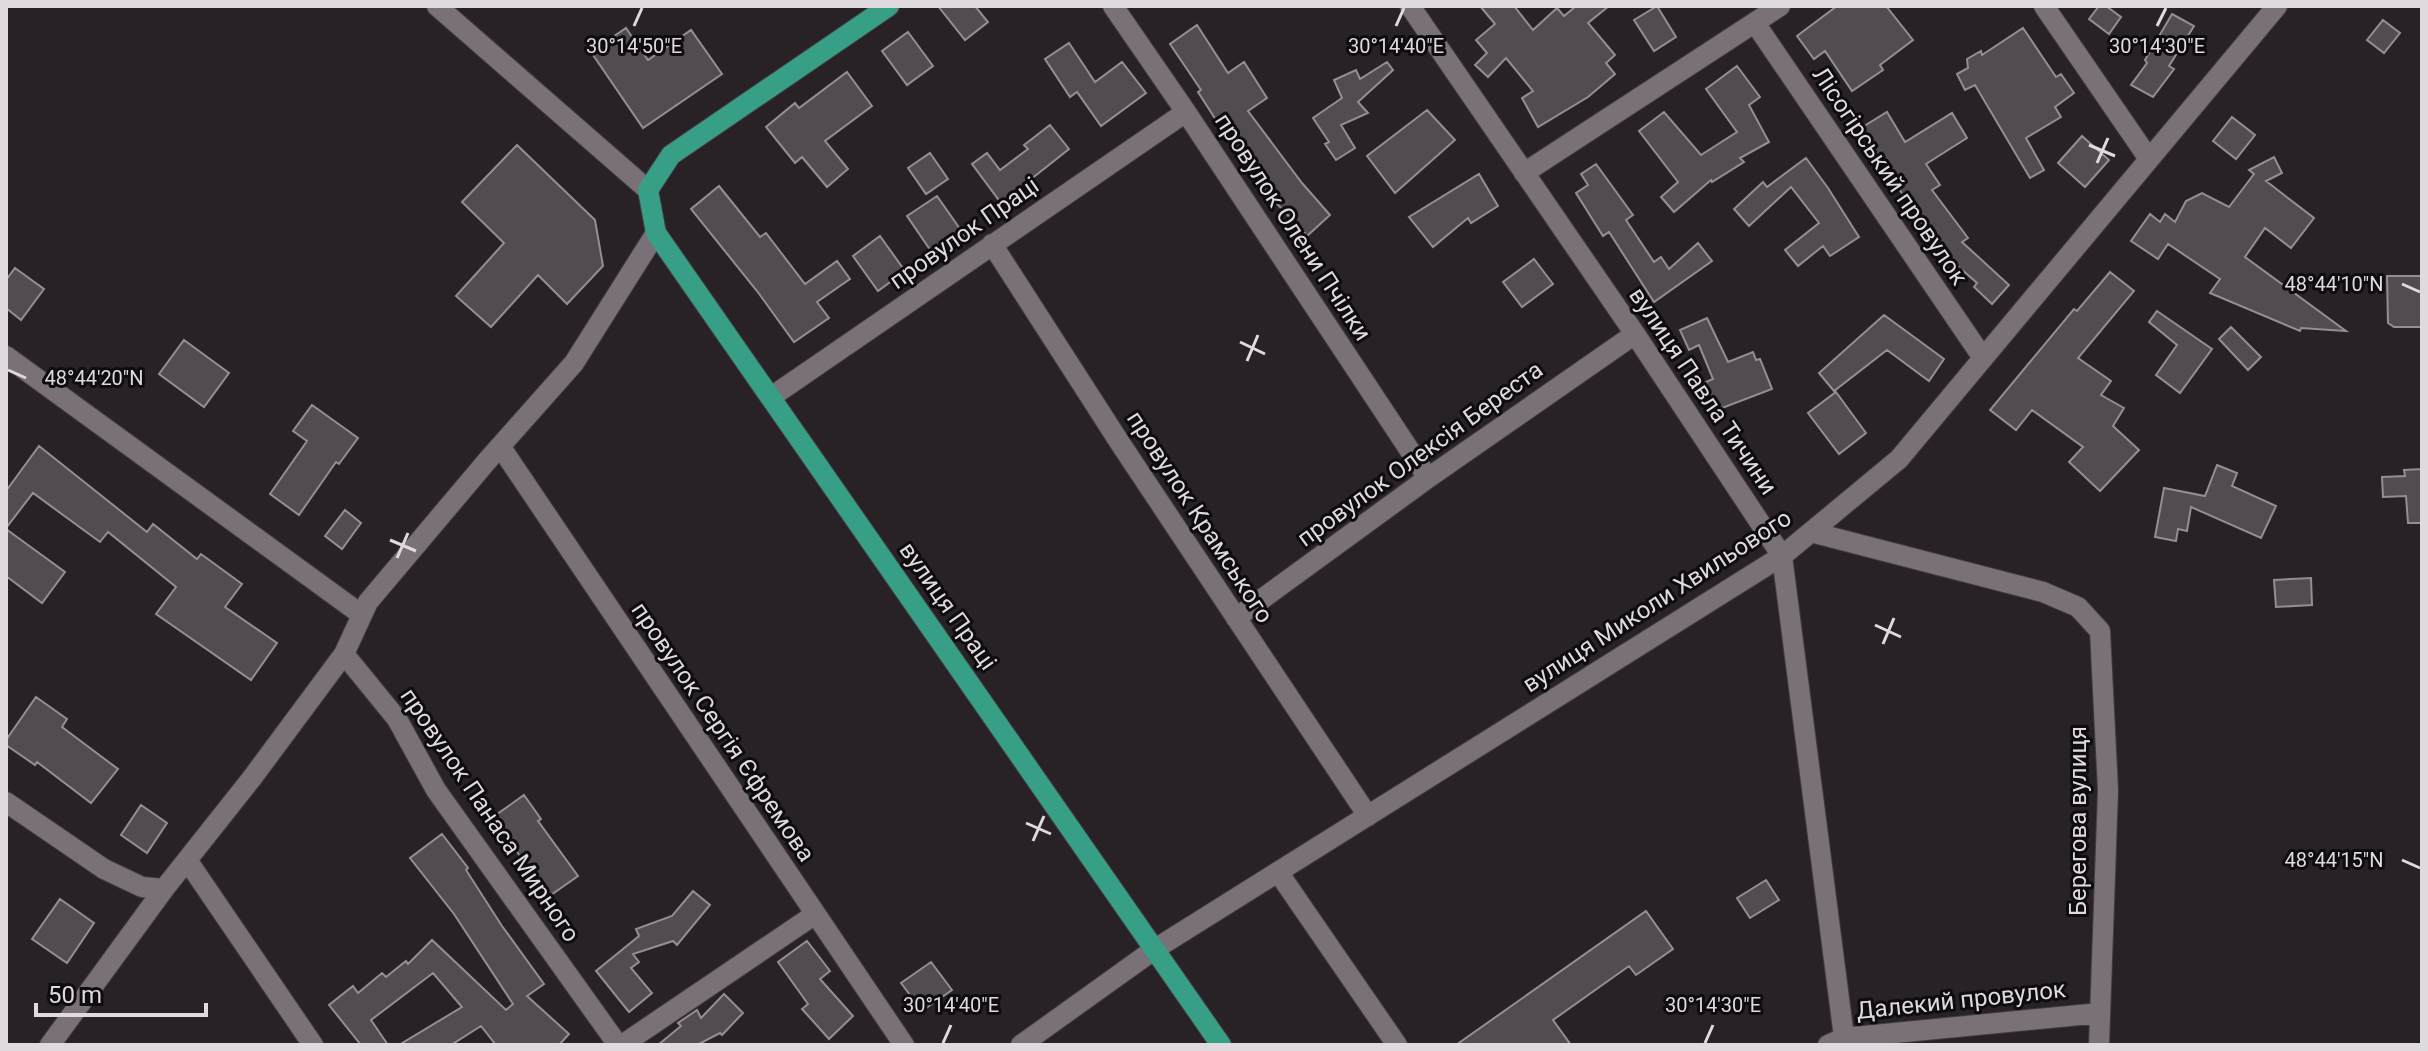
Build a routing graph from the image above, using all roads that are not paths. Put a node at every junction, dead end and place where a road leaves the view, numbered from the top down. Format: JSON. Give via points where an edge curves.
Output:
{"nodes":[{"id":1,"x":437,"y":6,"type":"edge"},
{"id":2,"x":889,"y":6,"type":"edge"},
{"id":3,"x":1113,"y":6,"type":"edge"},
{"id":4,"x":1410,"y":6,"type":"edge"},
{"id":5,"x":1780,"y":6,"type":"edge"},
{"id":6,"x":2044,"y":6,"type":"edge"},
{"id":7,"x":2277,"y":6,"type":"edge"},
{"id":8,"x":1755,"y":23,"type":"junction"},
{"id":9,"x":1186,"y":112,"type":"junction"},
{"id":10,"x":2149,"y":159,"type":"junction"},
{"id":11,"x":1524,"y":173,"type":"junction"},
{"id":12,"x":648,"y":190,"type":"junction"},
{"id":13,"x":656,"y":233,"type":"junction"},
{"id":14,"x":992,"y":244,"type":"junction"},
{"id":15,"x":1635,"y":334,"type":"junction"},
{"id":16,"x":6,"y":356,"type":"edge"},
{"id":17,"x":1983,"y":358,"type":"junction"},
{"id":18,"x":771,"y":397,"type":"junction"},
{"id":19,"x":500,"y":446,"type":"junction"},
{"id":20,"x":1428,"y":478,"type":"junction"},
{"id":21,"x":1811,"y":532,"type":"junction"},
{"id":22,"x":1782,"y":556,"type":"junction"},
{"id":23,"x":362,"y":615,"type":"junction"},
{"id":24,"x":1236,"y":618,"type":"junction"},
{"id":25,"x":344,"y":654,"type":"junction"},
{"id":26,"x":6,"y":802,"type":"edge"},
{"id":27,"x":1368,"y":816,"type":"junction"},
{"id":28,"x":187,"y":860,"type":"junction"},
{"id":29,"x":1278,"y":872,"type":"junction"},
{"id":30,"x":164,"y":889,"type":"junction"},
{"id":31,"x":814,"y":915,"type":"junction"},
{"id":32,"x":1155,"y":949,"type":"junction"},
{"id":33,"x":2100,"y":1013,"type":"junction"},
{"id":34,"x":1033,"y":1042,"type":"edge"},
{"id":35,"x":1839,"y":1043,"type":"edge"},
{"id":36,"x":50,"y":1045,"type":"edge"},
{"id":37,"x":313,"y":1045,"type":"edge"},
{"id":38,"x":620,"y":1045,"type":"edge"},
{"id":39,"x":904,"y":1045,"type":"edge"},
{"id":40,"x":1221,"y":1045,"type":"edge"},
{"id":41,"x":1397,"y":1045,"type":"edge"},
{"id":42,"x":2099,"y":1045,"type":"edge"}],
"edges":[{"from":1,"to":12,"type":"street"},
{"from":2,"to":12,"type":"main road","via":[[671,155]]},
{"from":3,"to":9,"type":"street","name":"провулок Олени Пчілки"},
{"from":4,"to":11,"type":"street","name":"вулиця Павла Тичини"},
{"from":5,"to":8,"type":"street"},
{"from":6,"to":10,"type":"street"},
{"from":7,"to":10,"type":"street","name":"вулиця Миколи Хвильового"},
{"from":8,"to":11,"type":"street"},
{"from":8,"to":17,"type":"street","name":"Лісогірський провулок"},
{"from":9,"to":14,"type":"street","name":"провулок Праці"},
{"from":9,"to":20,"type":"street","name":"провулок Олени Пчілки"},
{"from":10,"to":17,"type":"street","name":"вулиця Миколи Хвильового"},
{"from":11,"to":15,"type":"street","name":"вулиця Павла Тичини"},
{"from":12,"to":13,"type":"main road","name":"вулиця Праці"},
{"from":13,"to":18,"type":"main road","name":"вулиця Праці"},
{"from":13,"to":19,"type":"street","via":[[574,363]]},
{"from":14,"to":18,"type":"street","name":"провулок Праці"},
{"from":14,"to":24,"type":"street","name":"провулок Крамського"},
{"from":15,"to":20,"type":"street","name":"провулок Олексія Береста"},
{"from":15,"to":22,"type":"street","name":"вулиця Павла Тичини"},
{"from":16,"to":23,"type":"street"},
{"from":17,"to":21,"type":"street","name":"вулиця Миколи Хвильового","via":[[1899,459]]},
{"from":18,"to":32,"type":"main road","name":"вулиця Праці"},
{"from":19,"to":23,"type":"street"},
{"from":19,"to":31,"type":"street","name":"провулок Сергія Єфремова"},
{"from":20,"to":24,"type":"street","name":"провулок Олексія Береста"},
{"from":21,"to":22,"type":"street","name":"вулиця Миколи Хвильового"},
{"from":21,"to":33,"type":"street","name":"Берегова вулиця","via":[[2043,592],[2078,607],[2100,631],[2108,790]]},
{"from":22,"to":27,"type":"street","name":"вулиця Миколи Хвильового"},
{"from":22,"to":35,"type":"street","name":"вулиця Павла Тичини"},
{"from":23,"to":25,"type":"street"},
{"from":24,"to":27,"type":"street","name":"провулок Крамського"},
{"from":25,"to":28,"type":"street"},
{"from":25,"to":38,"type":"street","name":"провулок Панаса Мирного","via":[[397,719],[436,790]]},
{"from":26,"to":30,"type":"street","via":[[104,869],[142,887]]},
{"from":27,"to":29,"type":"street","name":"вулиця Миколи Хвильового"},
{"from":28,"to":30,"type":"street"},
{"from":28,"to":37,"type":"street"},
{"from":29,"to":32,"type":"street","name":"вулиця Миколи Хвильового"},
{"from":29,"to":41,"type":"street"},
{"from":30,"to":36,"type":"street"},
{"from":31,"to":38,"type":"street"},
{"from":31,"to":39,"type":"street","name":"провулок Сергія Єфремова"},
{"from":32,"to":34,"type":"street","name":"вулиця Миколи Хвильового"},
{"from":32,"to":40,"type":"main road","name":"вулиця Праці"},
{"from":33,"to":35,"type":"street","name":"Далекий провулок"},
{"from":33,"to":42,"type":"street","name":"Берегова вулиця"}]}
